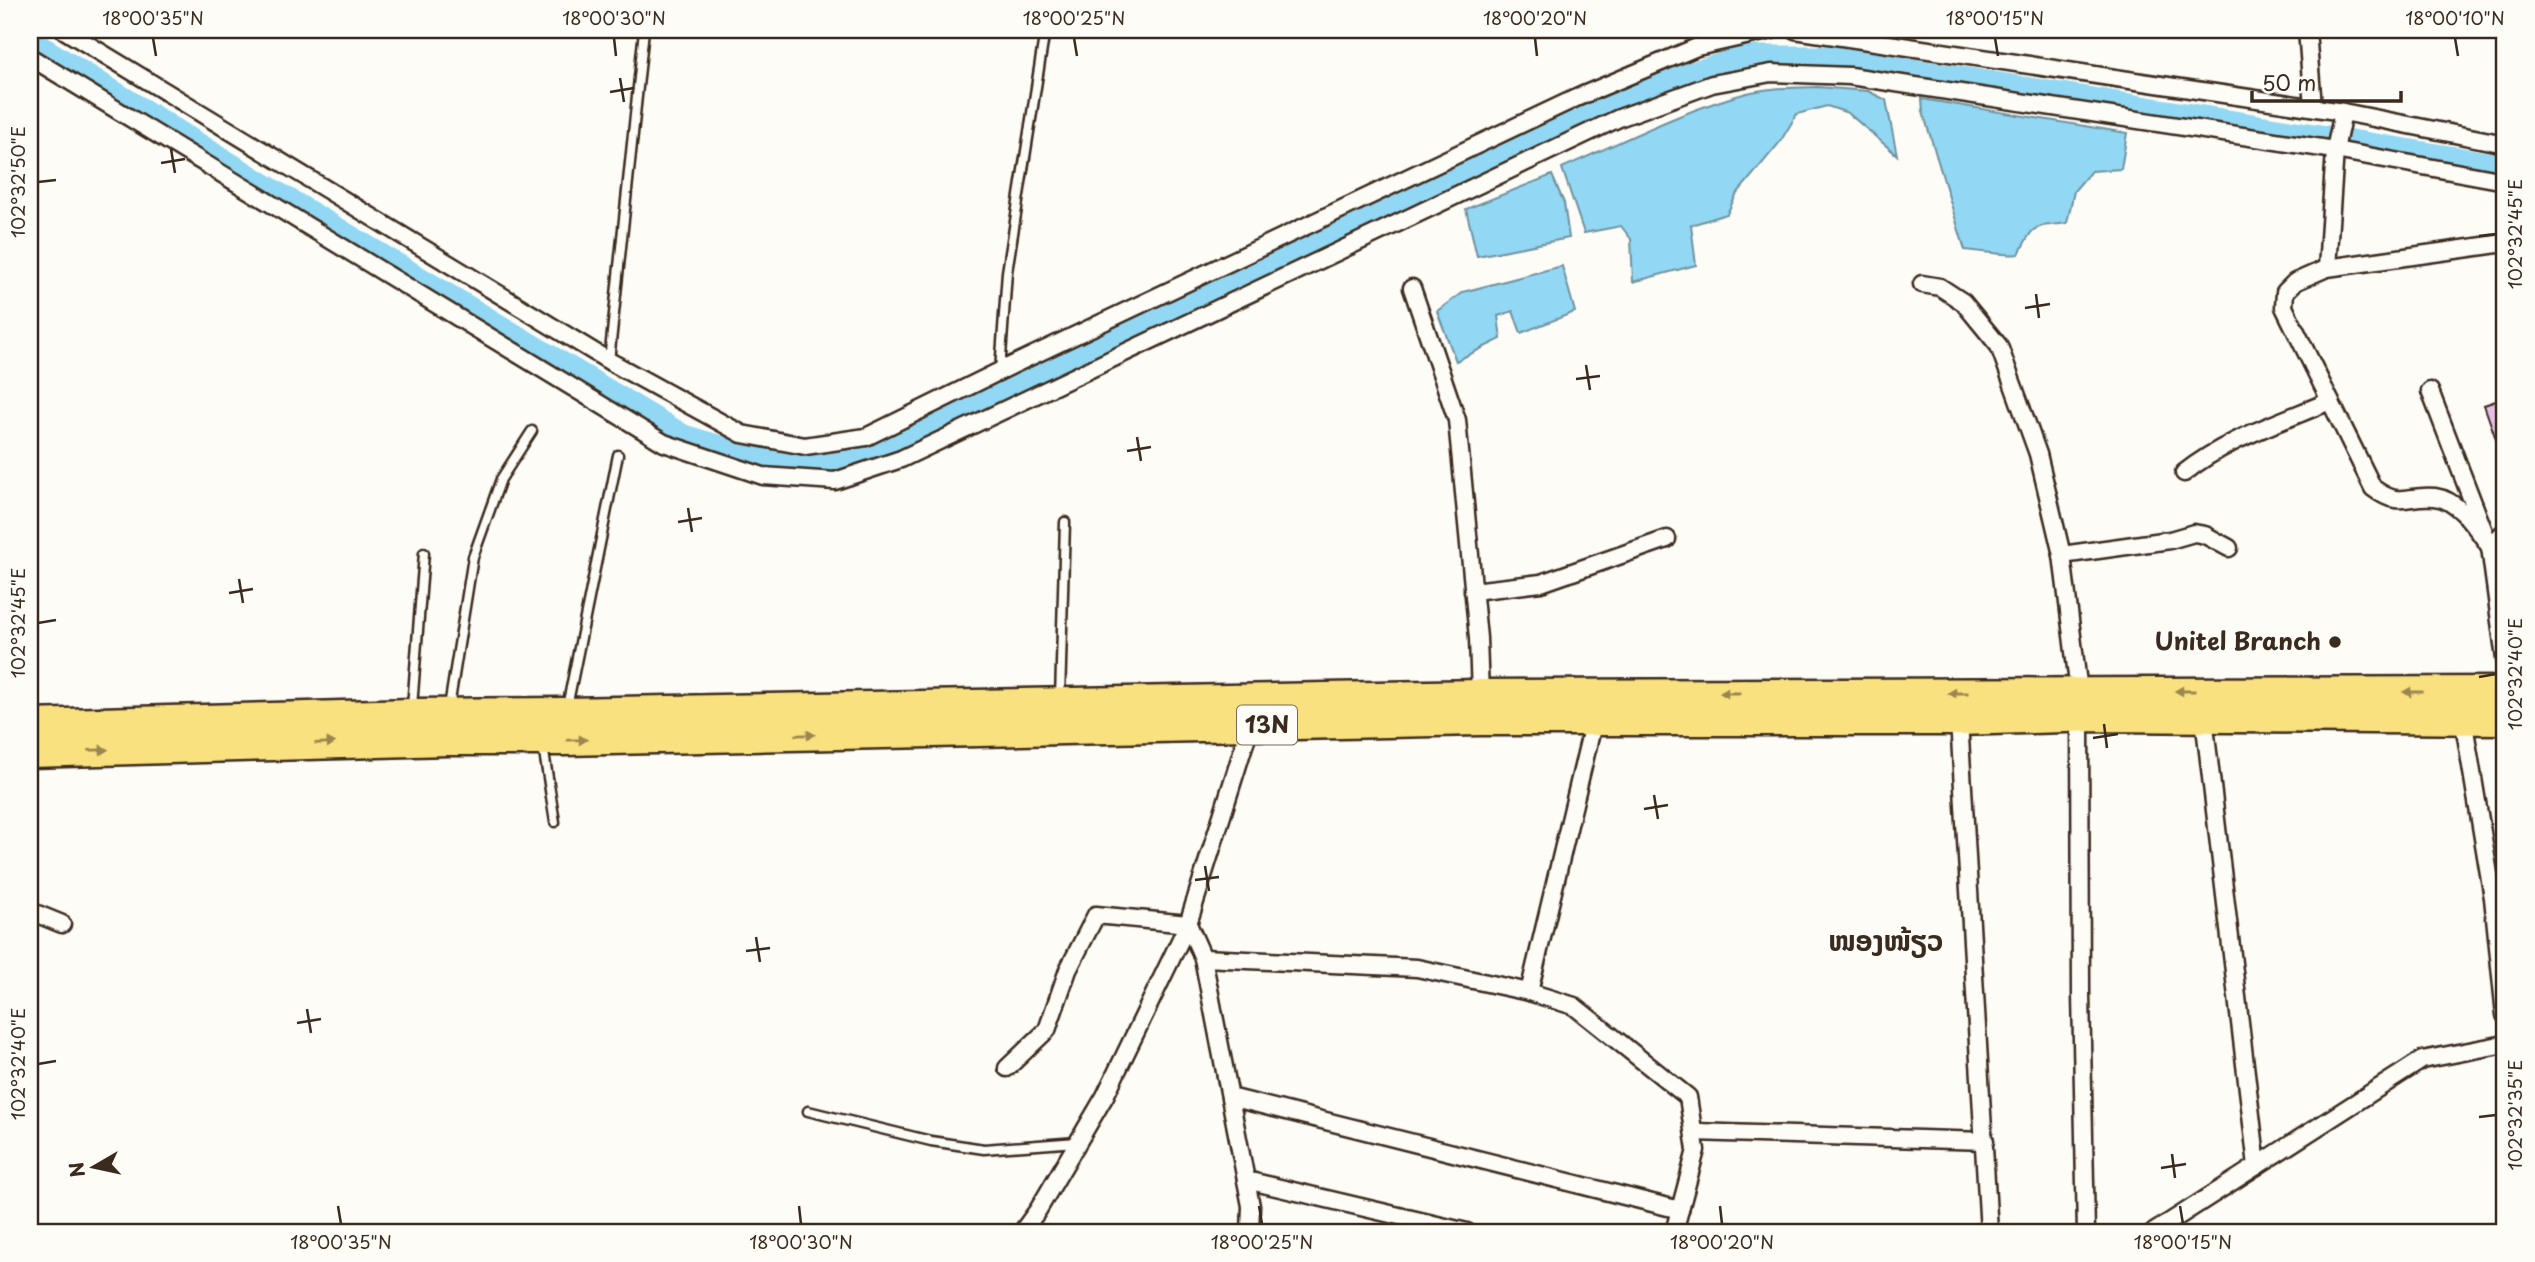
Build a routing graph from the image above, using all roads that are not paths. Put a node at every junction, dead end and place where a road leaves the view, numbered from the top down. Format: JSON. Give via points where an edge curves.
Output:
{"nodes":[{"id":1,"x":64,"y":30,"type":"edge"},
{"id":2,"x":644,"y":30,"type":"edge"},
{"id":3,"x":1045,"y":30,"type":"edge"},
{"id":4,"x":1772,"y":30,"type":"edge"},
{"id":5,"x":1795,"y":30,"type":"edge"},
{"id":6,"x":2307,"y":30,"type":"edge"},
{"id":7,"x":30,"y":57,"type":"edge"},
{"id":8,"x":2314,"y":107,"type":"junction"},
{"id":9,"x":2341,"y":116,"type":"junction"},
{"id":10,"x":2505,"y":144,"type":"edge"},
{"id":11,"x":2335,"y":147,"type":"junction"},
{"id":12,"x":2505,"y":180,"type":"edge"},
{"id":13,"x":2505,"y":243,"type":"edge"},
{"id":14,"x":2327,"y":268,"type":"junction"},
{"id":15,"x":1922,"y":284,"type":"dead end"},
{"id":16,"x":1412,"y":288,"type":"dead end"},
{"id":17,"x":608,"y":361,"type":"junction"},
{"id":18,"x":1000,"y":371,"type":"junction"},
{"id":19,"x":2430,"y":391,"type":"dead end"},
{"id":20,"x":2330,"y":401,"type":"junction"},
{"id":21,"x":533,"y":431,"type":"dead end"},
{"id":22,"x":618,"y":455,"type":"dead end"},
{"id":23,"x":2184,"y":473,"type":"dead end"},
{"id":24,"x":1065,"y":522,"type":"dead end"},
{"id":25,"x":2505,"y":531,"type":"edge"},
{"id":26,"x":1667,"y":539,"type":"dead end"},
{"id":27,"x":2490,"y":547,"type":"junction"},
{"id":28,"x":2229,"y":548,"type":"dead end"},
{"id":29,"x":424,"y":553,"type":"dead end"},
{"id":30,"x":2062,"y":555,"type":"junction"},
{"id":31,"x":1474,"y":591,"type":"junction"},
{"id":32,"x":2505,"y":659,"type":"edge"},
{"id":33,"x":2505,"y":692,"type":"edge"},
{"id":34,"x":1480,"y":695,"type":"junction"},
{"id":35,"x":1059,"y":702,"type":"junction"},
{"id":36,"x":2080,"y":704,"type":"junction"},
{"id":37,"x":2462,"y":705,"type":"junction"},
{"id":38,"x":447,"y":713,"type":"junction"},
{"id":39,"x":565,"y":713,"type":"junction"},
{"id":40,"x":1254,"y":713,"type":"junction"},
{"id":41,"x":412,"y":714,"type":"junction"},
{"id":42,"x":2204,"y":718,"type":"junction"},
{"id":43,"x":1959,"y":719,"type":"junction"},
{"id":44,"x":2505,"y":719,"type":"edge"},
{"id":45,"x":1594,"y":720,"type":"junction"},
{"id":46,"x":30,"y":725,"type":"edge"},
{"id":47,"x":542,"y":740,"type":"junction"},
{"id":48,"x":30,"y":752,"type":"edge"},
{"id":49,"x":555,"y":822,"type":"dead end"},
{"id":50,"x":30,"y":911,"type":"edge"},
{"id":51,"x":62,"y":924,"type":"dead end"},
{"id":52,"x":1188,"y":924,"type":"junction"},
{"id":53,"x":1203,"y":958,"type":"junction"},
{"id":54,"x":1529,"y":992,"type":"junction"},
{"id":55,"x":2505,"y":1015,"type":"edge"},
{"id":56,"x":2505,"y":1044,"type":"edge"},
{"id":57,"x":1007,"y":1068,"type":"dead end"},
{"id":58,"x":1230,"y":1097,"type":"junction"},
{"id":59,"x":808,"y":1111,"type":"dead end"},
{"id":60,"x":1694,"y":1132,"type":"junction"},
{"id":61,"x":1985,"y":1141,"type":"junction"},
{"id":62,"x":1077,"y":1142,"type":"junction"},
{"id":63,"x":2257,"y":1166,"type":"junction"},
{"id":64,"x":1246,"y":1180,"type":"junction"},
{"id":65,"x":1680,"y":1210,"type":"junction"},
{"id":66,"x":1022,"y":1232,"type":"edge"},
{"id":67,"x":1250,"y":1232,"type":"edge"},
{"id":68,"x":1467,"y":1232,"type":"edge"},
{"id":69,"x":1674,"y":1232,"type":"edge"},
{"id":70,"x":1989,"y":1232,"type":"edge"},
{"id":71,"x":2086,"y":1232,"type":"edge"},
{"id":72,"x":2154,"y":1232,"type":"edge"}],
"edges":[{"from":1,"to":17,"type":"street"},
{"from":2,"to":17,"type":"lane"},
{"from":3,"to":18,"type":"lane","via":[[1007,272]]},
{"from":4,"to":18,"type":"street","via":[[1698,47],[1576,98]]},
{"from":5,"to":8,"type":"street"},
{"from":6,"to":8,"type":"street"},
{"from":7,"to":11,"type":"street","via":[[664,443],[763,476],[835,481],[901,459],[1619,118],[1712,84],[1771,73],[1850,76]]},
{"from":8,"to":9,"type":"street"},
{"from":9,"to":10,"type":"street"},
{"from":9,"to":11,"type":"street"},
{"from":11,"to":12,"type":"street"},
{"from":11,"to":14,"type":"street"},
{"from":13,"to":14,"type":"street"},
{"from":14,"to":20,"type":"street","via":[[2295,282],[2285,292],[2284,307]]},
{"from":15,"to":30,"type":"street","via":[[1940,287],[1963,302],[2000,346],[2038,454]]},
{"from":16,"to":31,"type":"street","via":[[1457,420]]},
{"from":17,"to":18,"type":"street","via":[[742,434],[805,446],[866,438]]},
{"from":19,"to":27,"type":"street"},
{"from":20,"to":23,"type":"street","via":[[2225,447]]},
{"from":20,"to":27,"type":"street","via":[[2373,488],[2387,498],[2436,497],[2456,507]]},
{"from":21,"to":38,"type":"lane","via":[[501,479],[473,557]]},
{"from":22,"to":39,"type":"lane"},
{"from":24,"to":35,"type":"lane"},
{"from":25,"to":27,"type":"street"},
{"from":26,"to":31,"type":"street","via":[[1541,583]]},
{"from":27,"to":32,"type":"street"},
{"from":28,"to":30,"type":"street","via":[[2194,533]]},
{"from":29,"to":41,"type":"lane"},
{"from":30,"to":36,"type":"street"},
{"from":31,"to":34,"type":"street"},
{"from":33,"to":37,"type":"highway","number":"13N"},
{"from":36,"to":34,"type":"highway","number":"13N","one_way":true},
{"from":34,"to":40,"type":"highway","number":"13N"},
{"from":35,"to":39,"type":"highway","number":"13N"},
{"from":35,"to":40,"type":"highway","number":"13N"},
{"from":37,"to":36,"type":"highway","number":"13N","one_way":true},
{"from":36,"to":42,"type":"highway","number":"13N"},
{"from":36,"to":43,"type":"highway","number":"13N"},
{"from":36,"to":71,"type":"street"},
{"from":37,"to":42,"type":"highway","number":"13N"},
{"from":37,"to":44,"type":"highway","number":"13N"},
{"from":37,"to":55,"type":"street","via":[[2493,898]]},
{"from":38,"to":39,"type":"highway","number":"13N"},
{"from":38,"to":41,"type":"highway","number":"13N"},
{"from":40,"to":45,"type":"highway","number":"13N"},
{"from":47,"to":40,"type":"highway","number":"13N","one_way":true},
{"from":40,"to":52,"type":"street"},
{"from":41,"to":46,"type":"highway","number":"13N"},
{"from":42,"to":63,"type":"street"},
{"from":43,"to":45,"type":"highway","number":"13N"},
{"from":43,"to":61,"type":"street"},
{"from":45,"to":54,"type":"street"},
{"from":48,"to":47,"type":"highway","number":"13N","one_way":true},
{"from":47,"to":49,"type":"lane"},
{"from":50,"to":51,"type":"street"},
{"from":52,"to":53,"type":"street"},
{"from":52,"to":57,"type":"street","via":[[1096,915],[1068,970],[1047,1030]]},
{"from":52,"to":62,"type":"street","via":[[1105,1096]]},
{"from":53,"to":54,"type":"street","via":[[1417,968]]},
{"from":53,"to":58,"type":"street"},
{"from":54,"to":60,"type":"street","via":[[1574,1006],[1683,1091],[1691,1104]]},
{"from":56,"to":63,"type":"street","via":[[2422,1060]]},
{"from":58,"to":64,"type":"street"},
{"from":58,"to":65,"type":"street"},
{"from":59,"to":62,"type":"lane","via":[[984,1149]]},
{"from":60,"to":61,"type":"street"},
{"from":60,"to":65,"type":"street","via":[[1696,1150]]},
{"from":61,"to":70,"type":"street"},
{"from":62,"to":66,"type":"street"},
{"from":63,"to":72,"type":"street"},
{"from":64,"to":67,"type":"street"},
{"from":64,"to":68,"type":"street"},
{"from":65,"to":69,"type":"street"}]}
